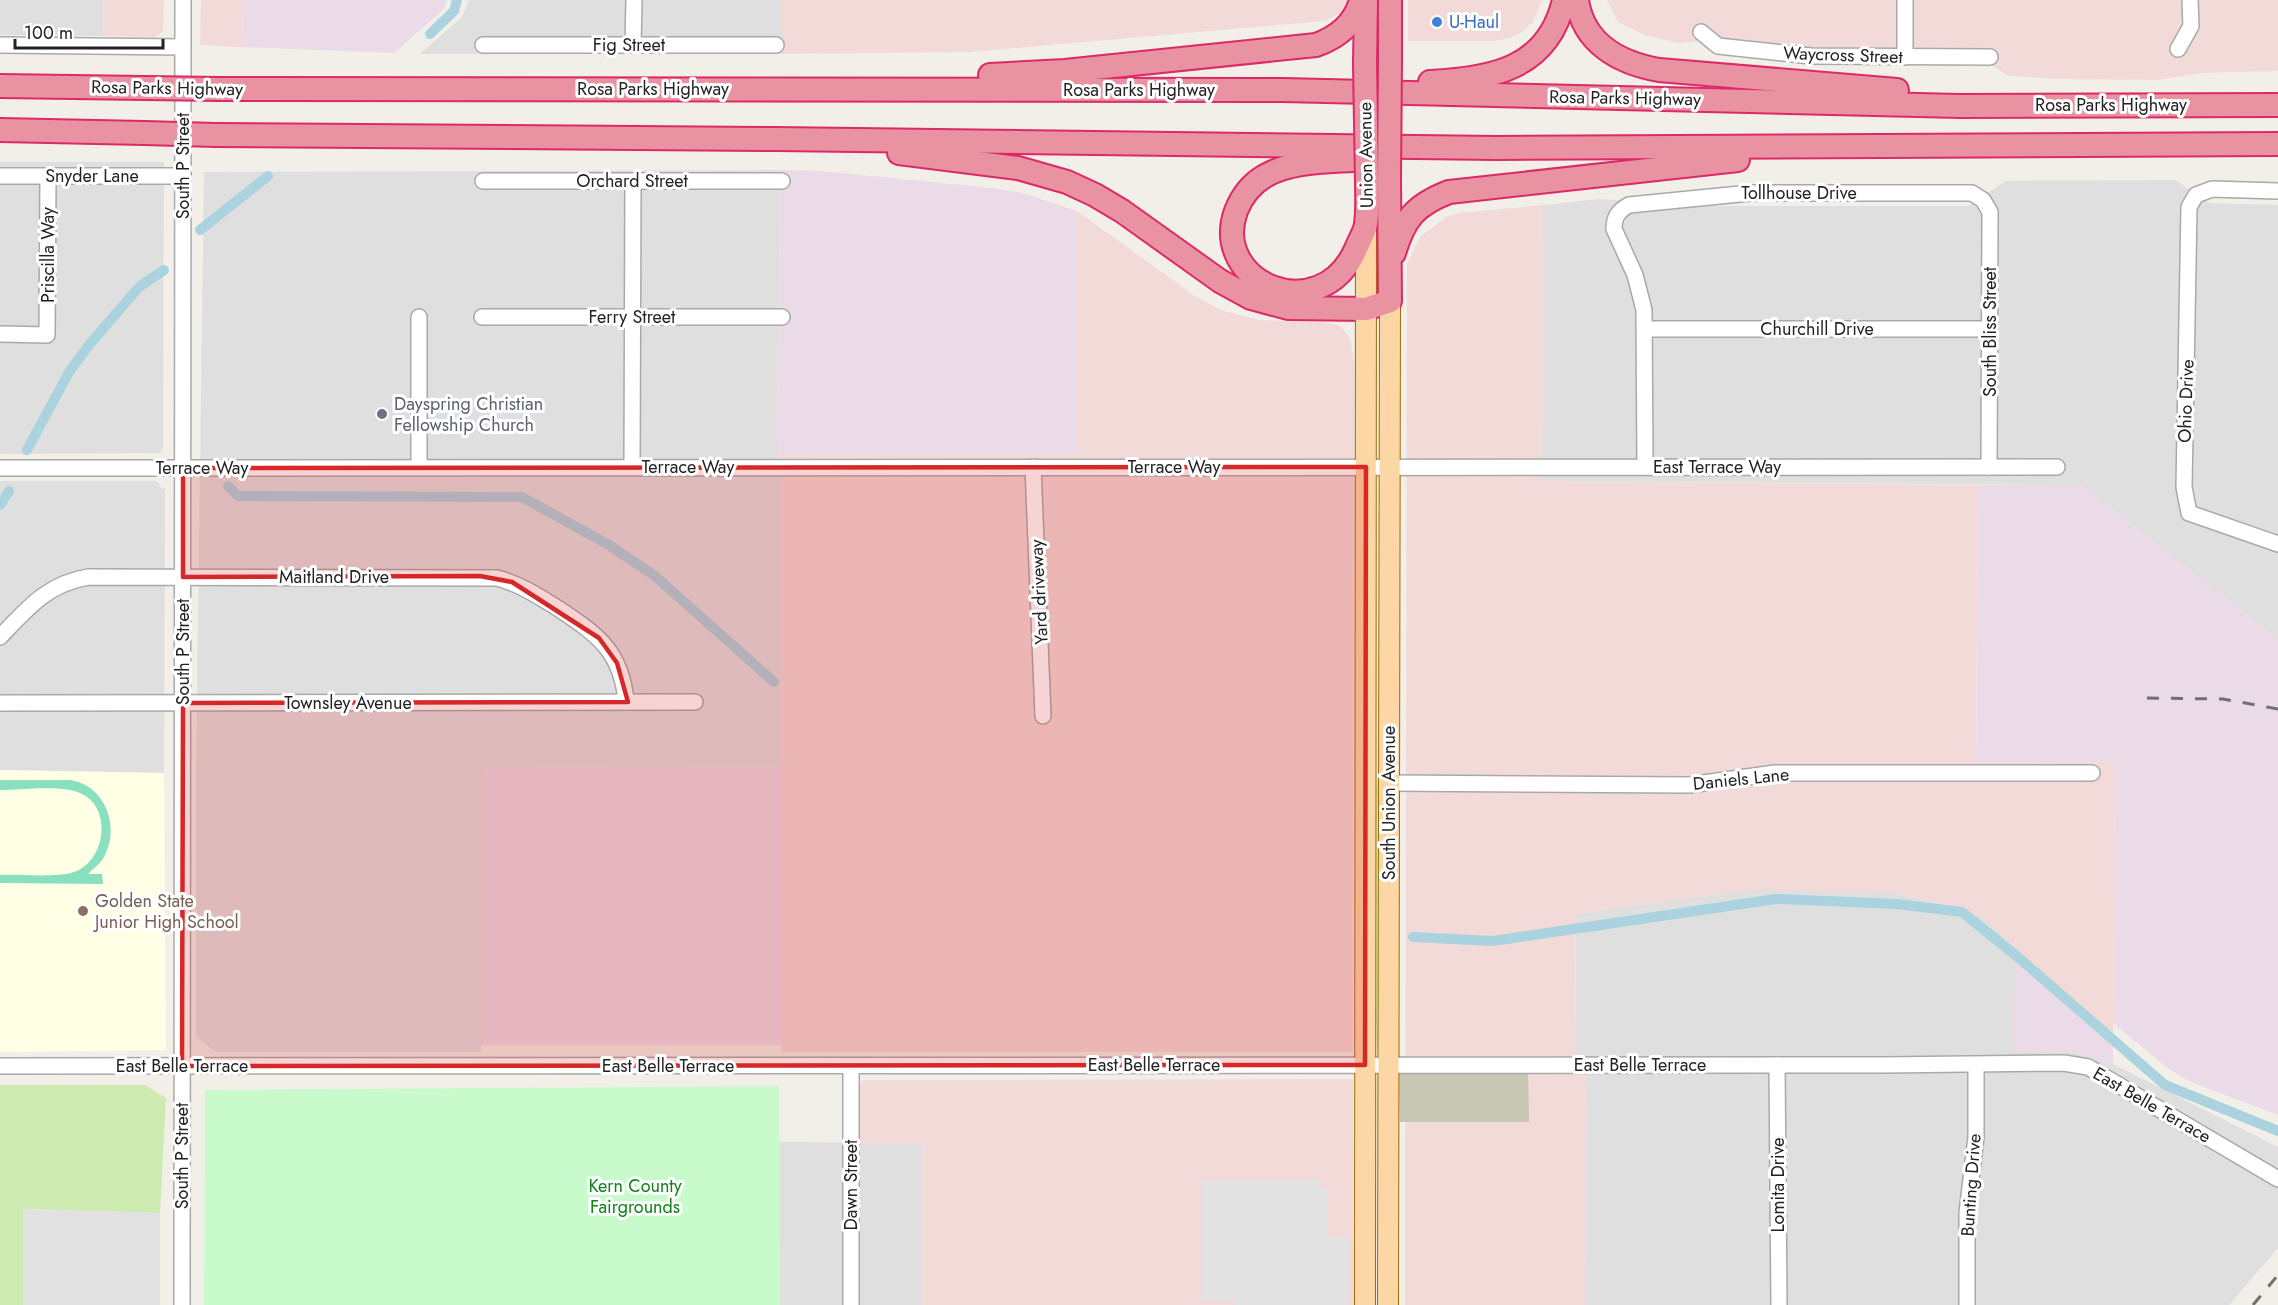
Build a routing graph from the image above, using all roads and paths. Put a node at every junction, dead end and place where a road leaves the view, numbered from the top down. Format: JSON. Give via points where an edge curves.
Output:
{"nodes":[{"id":1,"x":183,"y":0,"type":"edge"},
{"id":2,"x":634,"y":0,"type":"edge"},
{"id":3,"x":1364,"y":0,"type":"edge"},
{"id":4,"x":1390,"y":0,"type":"edge"},
{"id":5,"x":1564,"y":0,"type":"edge"},
{"id":6,"x":1577,"y":0,"type":"edge"},
{"id":7,"x":1905,"y":0,"type":"edge"},
{"id":8,"x":2190,"y":0,"type":"edge"},
{"id":9,"x":1701,"y":32,"type":"dead end"},
{"id":10,"x":0,"y":45,"type":"edge"},
{"id":11,"x":483,"y":45,"type":"dead end"},
{"id":12,"x":633,"y":45,"type":"junction"},
{"id":13,"x":776,"y":45,"type":"dead end"},
{"id":14,"x":182,"y":47,"type":"junction"},
{"id":15,"x":2178,"y":49,"type":"dead end"},
{"id":16,"x":1905,"y":57,"type":"junction"},
{"id":17,"x":1990,"y":57,"type":"dead end"},
{"id":18,"x":0,"y":87,"type":"edge"},
{"id":19,"x":782,"y":89,"type":"junction"},
{"id":20,"x":1283,"y":90,"type":"junction"},
{"id":21,"x":2278,"y":105,"type":"edge"},
{"id":22,"x":1960,"y":106,"type":"junction"},
{"id":23,"x":0,"y":130,"type":"edge"},
{"id":24,"x":776,"y":139,"type":"junction"},
{"id":25,"x":2278,"y":144,"type":"edge"},
{"id":26,"x":1941,"y":146,"type":"junction"},
{"id":27,"x":1497,"y":148,"type":"junction"},
{"id":28,"x":0,"y":176,"type":"edge"},
{"id":29,"x":48,"y":176,"type":"junction"},
{"id":30,"x":183,"y":176,"type":"junction"},
{"id":31,"x":483,"y":181,"type":"dead end"},
{"id":32,"x":633,"y":181,"type":"junction"},
{"id":33,"x":782,"y":181,"type":"dead end"},
{"id":34,"x":2278,"y":191,"type":"edge"},
{"id":35,"x":1983,"y":200,"type":"joint"},
{"id":36,"x":1366,"y":225,"type":"junction"},
{"id":37,"x":1389,"y":269,"type":"junction"},
{"id":38,"x":1390,"y":301,"type":"junction"},
{"id":39,"x":1366,"y":309,"type":"junction"},
{"id":40,"x":419,"y":316,"type":"dead end"},
{"id":41,"x":483,"y":317,"type":"dead end"},
{"id":42,"x":632,"y":317,"type":"junction"},
{"id":43,"x":782,"y":317,"type":"dead end"},
{"id":44,"x":1645,"y":329,"type":"junction"},
{"id":45,"x":1990,"y":329,"type":"junction"},
{"id":46,"x":0,"y":334,"type":"edge"},
{"id":47,"x":632,"y":467,"type":"junction"},
{"id":48,"x":1033,"y":467,"type":"junction"},
{"id":49,"x":1377,"y":467,"type":"junction"},
{"id":50,"x":1645,"y":467,"type":"junction"},
{"id":51,"x":1989,"y":467,"type":"junction"},
{"id":52,"x":2057,"y":467,"type":"dead end"},
{"id":53,"x":0,"y":468,"type":"edge"},
{"id":54,"x":183,"y":468,"type":"junction"},
{"id":55,"x":419,"y":468,"type":"junction"},
{"id":56,"x":2278,"y":544,"type":"edge"},
{"id":57,"x":183,"y":577,"type":"junction"},
{"id":58,"x":0,"y":637,"type":"edge"},
{"id":59,"x":1366,"y":666,"type":"junction"},
{"id":60,"x":626,"y":702,"type":"junction"},
{"id":61,"x":695,"y":702,"type":"dead end"},
{"id":62,"x":0,"y":703,"type":"edge"},
{"id":63,"x":183,"y":703,"type":"junction"},
{"id":64,"x":1043,"y":716,"type":"dead end"},
{"id":65,"x":2092,"y":773,"type":"dead end"},
{"id":66,"x":1389,"y":783,"type":"junction"},
{"id":67,"x":1365,"y":1065,"type":"junction"},
{"id":68,"x":1389,"y":1065,"type":"junction"},
{"id":69,"x":1777,"y":1065,"type":"junction"},
{"id":70,"x":1976,"y":1065,"type":"junction"},
{"id":71,"x":0,"y":1066,"type":"edge"},
{"id":72,"x":182,"y":1066,"type":"junction"},
{"id":73,"x":851,"y":1066,"type":"junction"},
{"id":74,"x":2278,"y":1179,"type":"edge"},
{"id":75,"x":182,"y":1305,"type":"edge"},
{"id":76,"x":850,"y":1305,"type":"edge"},
{"id":77,"x":1365,"y":1305,"type":"edge"},
{"id":78,"x":1388,"y":1305,"type":"edge"},
{"id":79,"x":1779,"y":1305,"type":"edge"},
{"id":80,"x":1967,"y":1305,"type":"edge"}],
"edges":[{"from":1,"to":14,"type":"street","name":"South P Street"},
{"from":2,"to":12,"type":"street"},
{"from":3,"to":19,"type":"highway","via":[[1341,32],[1305,47],[1065,71]]},
{"from":3,"to":36,"type":"highway","name":"Union Avenue","bridge":true},
{"from":4,"to":37,"type":"highway","name":"Union Avenue","bridge":true},
{"from":5,"to":20,"type":"highway","via":[[1556,26],[1541,47],[1499,73],[1445,81]]},
{"from":6,"to":22,"type":"highway","via":[[1581,17],[1598,43],[1634,65],[1898,90]]},
{"from":7,"to":16,"type":"street"},
{"from":8,"to":15,"type":"street","via":[[2191,26]]},
{"from":9,"to":16,"type":"street","name":"Waycross Street","via":[[1718,46],[1811,56]]},
{"from":10,"to":14,"type":"street"},
{"from":11,"to":12,"type":"street","name":"Fig Street"},
{"from":12,"to":13,"type":"street","name":"Fig Street"},
{"from":14,"to":30,"type":"street","name":"South P Street"},
{"from":16,"to":17,"type":"street","name":"Waycross Street"},
{"from":18,"to":19,"type":"highway","name":"Rosa Parks Highway","bridge":true},
{"from":19,"to":20,"type":"highway","name":"Rosa Parks Highway"},
{"from":20,"to":22,"type":"highway","name":"Rosa Parks Highway"},
{"from":21,"to":22,"type":"highway","name":"Rosa Parks Highway"},
{"from":23,"to":24,"type":"highway","bridge":true},
{"from":24,"to":27,"type":"highway"},
{"from":24,"to":39,"type":"highway","via":[[993,164],[1043,174],[1095,195],[1122,211],[1220,281],[1251,298],[1288,308]]},
{"from":25,"to":26,"type":"highway"},
{"from":26,"to":27,"type":"highway"},
{"from":26,"to":37,"type":"highway","via":[[1716,162],[1449,192],[1414,212],[1404,225]]},
{"from":27,"to":36,"type":"highway","via":[[1297,166],[1272,173],[1244,195],[1235,214],[1233,244],[1243,265],[1262,282],[1284,292],[1308,291],[1339,276],[1353,256]]},
{"from":28,"to":29,"type":"street","name":"Snyder Lane"},
{"from":29,"to":30,"type":"street","name":"Snyder Lane"},
{"from":29,"to":46,"type":"street","name":"Priscilla Way","via":[[47,334]]},
{"from":30,"to":54,"type":"street","name":"South P Street"},
{"from":31,"to":32,"type":"street","name":"Orchard Street"},
{"from":32,"to":33,"type":"street","name":"Orchard Street"},
{"from":32,"to":42,"type":"street"},
{"from":34,"to":56,"type":"street","name":"Ohio Drive","via":[[2212,189],[2196,195],[2189,207],[2184,488],[2189,513]]},
{"from":35,"to":44,"type":"street","name":"Tollhouse Drive","via":[[1972,193],[1742,193],[1629,205],[1617,214],[1614,229],[1641,293]]},
{"from":35,"to":45,"type":"street","name":"South Bliss Street","via":[[1990,212]]},
{"from":36,"to":39,"type":"main road","name":"Union Avenue"},
{"from":37,"to":38,"type":"highway","name":"Union Avenue"},
{"from":38,"to":39,"type":"highway"},
{"from":38,"to":49,"type":"main road","name":"South Union Avenue"},
{"from":39,"to":49,"type":"main road","name":"South Union Avenue"},
{"from":40,"to":55,"type":"street"},
{"from":41,"to":42,"type":"street","name":"Ferry Street"},
{"from":42,"to":43,"type":"street","name":"Ferry Street"},
{"from":42,"to":47,"type":"street"},
{"from":44,"to":45,"type":"street","name":"Churchill Drive"},
{"from":44,"to":50,"type":"street"},
{"from":45,"to":51,"type":"street","name":"South Bliss Street"},
{"from":47,"to":48,"type":"street","name":"Terrace Way"},
{"from":47,"to":55,"type":"street","name":"Terrace Way"},
{"from":48,"to":49,"type":"street","name":"Terrace Way"},
{"from":48,"to":64,"type":"street","name":"Yard driveway"},
{"from":49,"to":50,"type":"street","name":"East Terrace Way"},
{"from":49,"to":59,"type":"main road","name":"South Union Avenue"},
{"from":49,"to":66,"type":"main road","name":"South Union Avenue"},
{"from":50,"to":51,"type":"street","name":"East Terrace Way"},
{"from":51,"to":52,"type":"street","name":"East Terrace Way"},
{"from":53,"to":54,"type":"street","name":"Terrace Way"},
{"from":54,"to":55,"type":"street","name":"Terrace Way"},
{"from":54,"to":57,"type":"street","name":"South P Street"},
{"from":57,"to":58,"type":"street","name":"Maitland Drive","via":[[74,579],[39,597]]},
{"from":57,"to":60,"type":"street","name":"Maitland Drive","via":[[480,576],[512,582],[599,638],[617,663]]},
{"from":57,"to":63,"type":"street","name":"South P Street"},
{"from":59,"to":66,"type":"main road","via":[[1377,693],[1378,770]]},
{"from":59,"to":67,"type":"main road","name":"South Union Avenue"},
{"from":60,"to":61,"type":"street","name":"Townsley Avenue"},
{"from":60,"to":63,"type":"street","name":"Townsley Avenue"},
{"from":62,"to":63,"type":"street","name":"Townsley Avenue"},
{"from":63,"to":72,"type":"street","name":"South P Street"},
{"from":65,"to":66,"type":"street","name":"Daniels Lane","via":[[1775,773],[1689,785]]},
{"from":66,"to":68,"type":"main road","name":"South Union Avenue"},
{"from":67,"to":68,"type":"street","name":"East Belle Terrace"},
{"from":67,"to":73,"type":"street","name":"East Belle Terrace"},
{"from":67,"to":77,"type":"main road","name":"South Union Avenue"},
{"from":68,"to":69,"type":"street","name":"East Belle Terrace"},
{"from":68,"to":78,"type":"main road","name":"South Union Avenue"},
{"from":69,"to":70,"type":"street","name":"East Belle Terrace"},
{"from":69,"to":79,"type":"street","name":"Lomita Drive"},
{"from":70,"to":74,"type":"street","name":"East Belle Terrace","via":[[2064,1063],[2088,1067]]},
{"from":70,"to":80,"type":"street","name":"Bunting Drive","via":[[1976,1137],[1967,1213]]},
{"from":71,"to":72,"type":"street","name":"East Belle Terrace"},
{"from":72,"to":73,"type":"street","name":"East Belle Terrace"},
{"from":72,"to":75,"type":"street","name":"South P Street"},
{"from":73,"to":76,"type":"street","name":"Dawn Street"}]}
